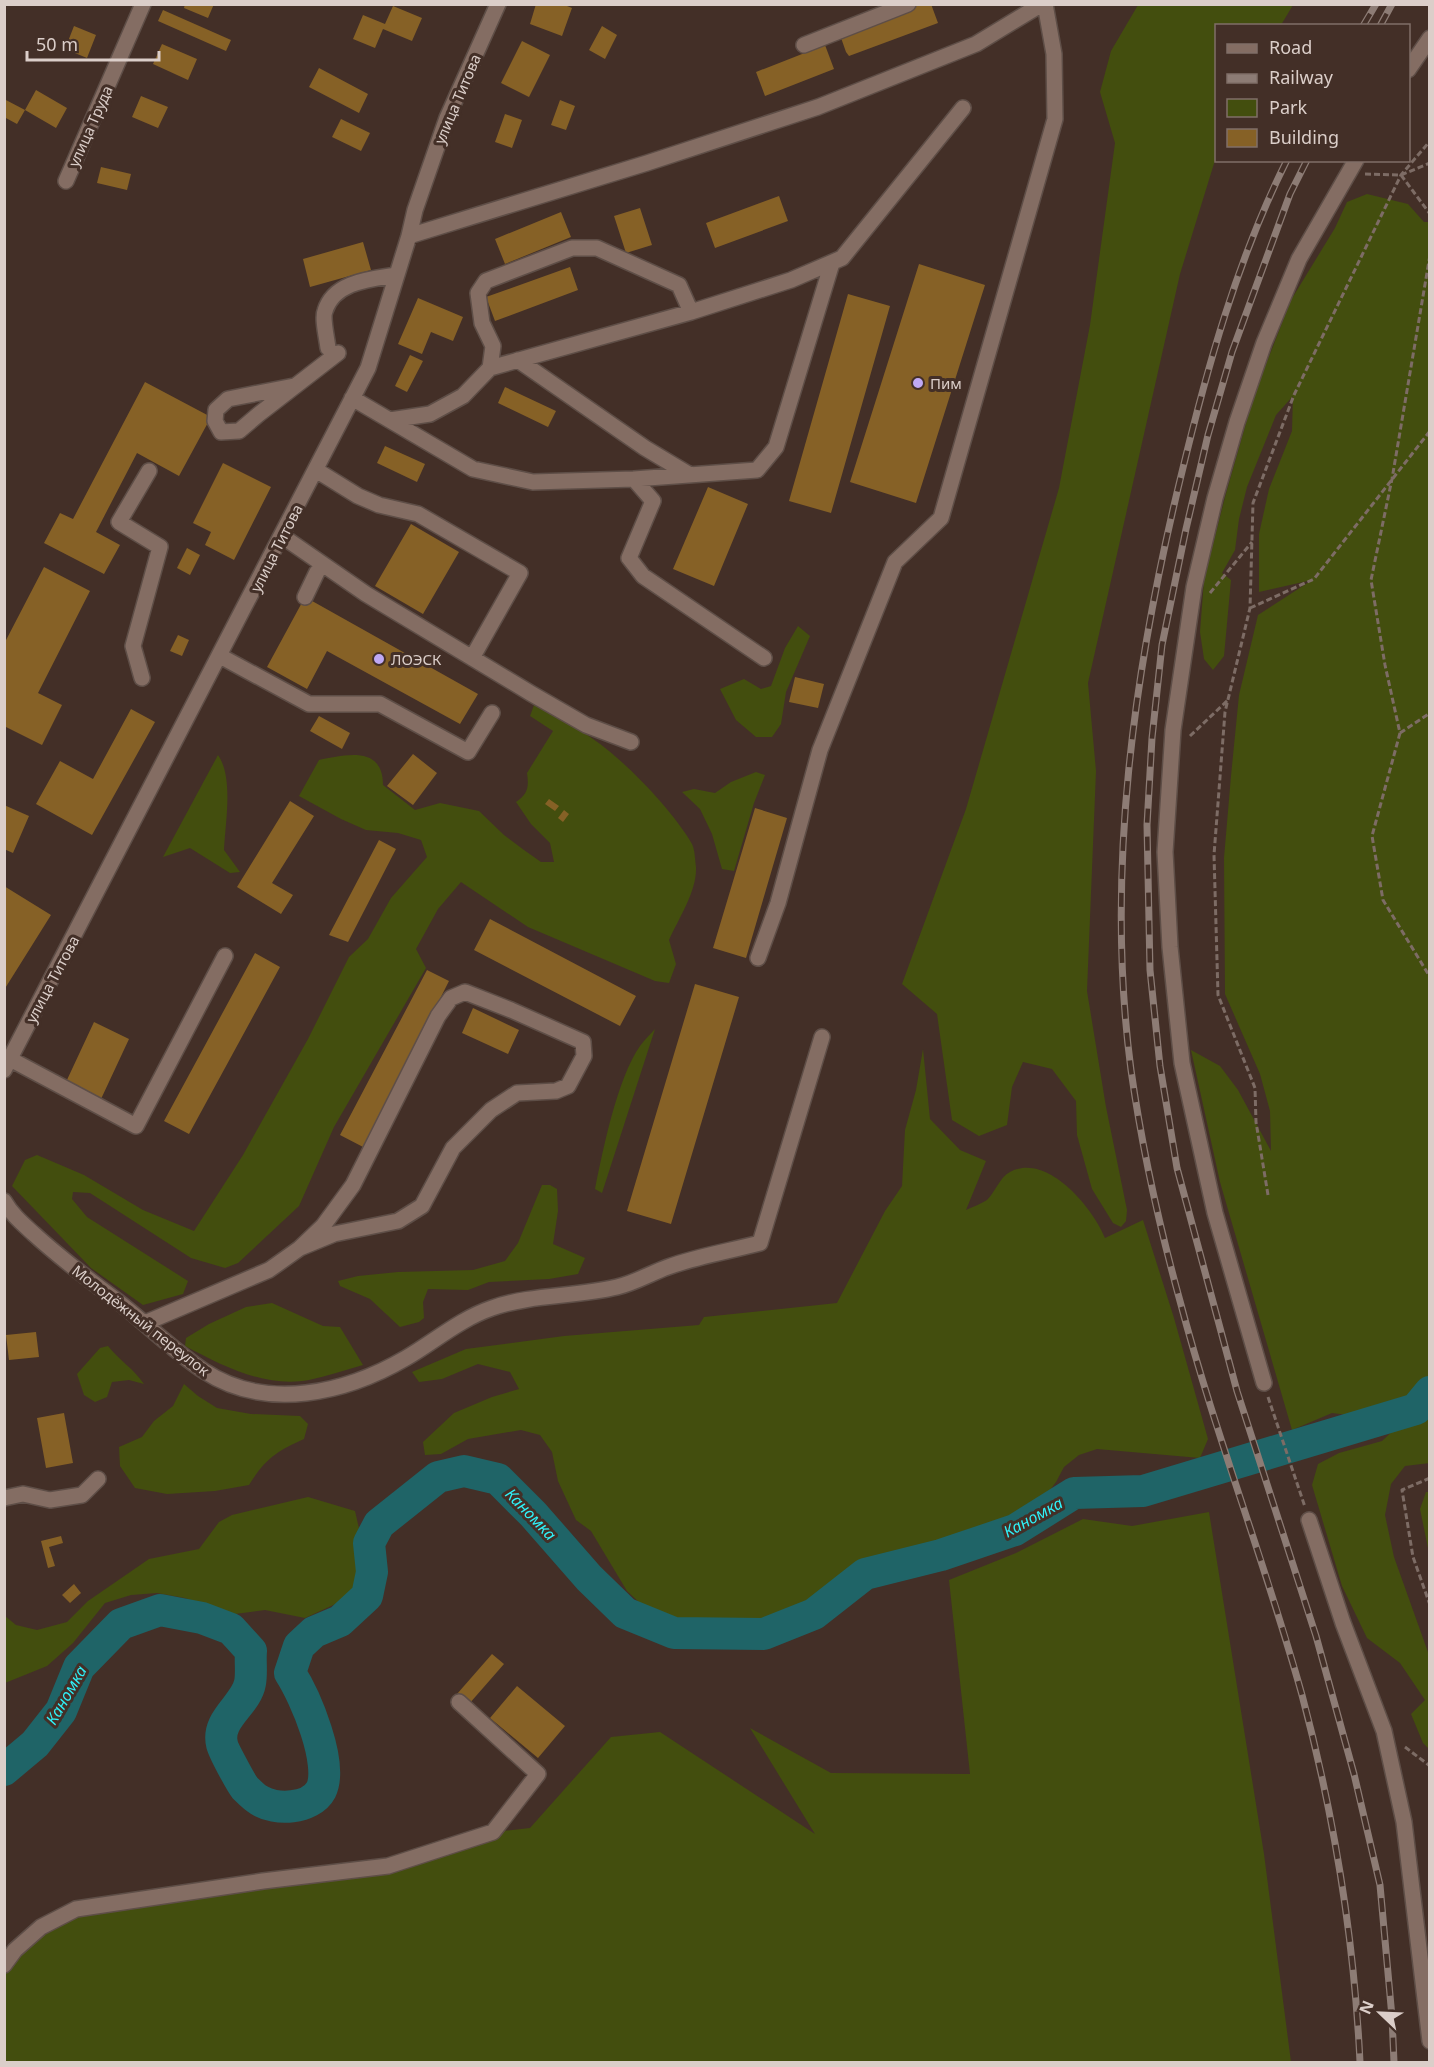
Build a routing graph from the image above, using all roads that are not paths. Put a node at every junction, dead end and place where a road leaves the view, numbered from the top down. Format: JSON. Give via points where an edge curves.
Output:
{"nodes":[{"id":1,"x":143,"y":4,"type":"edge"},
{"id":2,"x":498,"y":4,"type":"edge"},
{"id":3,"x":908,"y":4,"type":"edge"},
{"id":4,"x":1044,"y":4,"type":"edge"},
{"id":5,"x":1430,"y":38,"type":"edge"},
{"id":6,"x":804,"y":45,"type":"dead end"},
{"id":7,"x":1410,"y":67,"type":"edge"},
{"id":8,"x":963,"y":108,"type":"dead end"},
{"id":9,"x":1352,"y":167,"type":"edge"},
{"id":10,"x":66,"y":181,"type":"dead end"},
{"id":11,"x":409,"y":236,"type":"junction"},
{"id":12,"x":832,"y":263,"type":"junction"},
{"id":13,"x":397,"y":275,"type":"junction"},
{"id":14,"x":691,"y":312,"type":"junction"},
{"id":15,"x":518,"y":360,"type":"junction"},
{"id":16,"x":490,"y":368,"type":"junction"},
{"id":17,"x":294,"y":386,"type":"junction"},
{"id":18,"x":352,"y":398,"type":"junction"},
{"id":19,"x":390,"y":420,"type":"junction"},
{"id":20,"x":316,"y":470,"type":"junction"},
{"id":21,"x":149,"y":471,"type":"dead end"},
{"id":22,"x":690,"y":475,"type":"junction"},
{"id":23,"x":634,"y":479,"type":"junction"},
{"id":24,"x":282,"y":536,"type":"junction"},
{"id":25,"x":317,"y":572,"type":"dead end"},
{"id":26,"x":305,"y":597,"type":"dead end"},
{"id":27,"x":220,"y":656,"type":"junction"},
{"id":28,"x":472,"y":658,"type":"junction"},
{"id":29,"x":764,"y":658,"type":"dead end"},
{"id":30,"x":142,"y":678,"type":"dead end"},
{"id":31,"x":492,"y":713,"type":"dead end"},
{"id":32,"x":632,"y":742,"type":"dead end"},
{"id":33,"x":225,"y":956,"type":"dead end"},
{"id":34,"x":758,"y":958,"type":"dead end"},
{"id":35,"x":822,"y":1037,"type":"dead end"},
{"id":36,"x":7,"y":1064,"type":"edge"},
{"id":37,"x":4,"y":1201,"type":"edge"},
{"id":38,"x":300,"y":1248,"type":"junction"},
{"id":39,"x":145,"y":1323,"type":"junction"},
{"id":40,"x":1264,"y":1383,"type":"road end"},
{"id":41,"x":98,"y":1479,"type":"dead end"},
{"id":42,"x":4,"y":1498,"type":"edge"},
{"id":43,"x":1309,"y":1520,"type":"road end"},
{"id":44,"x":459,"y":1702,"type":"dead end"},
{"id":45,"x":4,"y":1965,"type":"edge"},
{"id":46,"x":1430,"y":2041,"type":"edge"}],
"edges":[{"from":1,"to":10,"type":"street","name":"улица Труда"},
{"from":2,"to":11,"type":"street","name":"улица Титова","via":[[447,118]]},
{"from":3,"to":6,"type":"street"},
{"from":4,"to":11,"type":"street","via":[[976,44],[818,107]]},
{"from":4,"to":34,"type":"street","via":[[1054,54],[1055,119],[941,518],[895,562],[820,750],[778,903]]},
{"from":5,"to":7,"type":"street"},
{"from":8,"to":12,"type":"street","via":[[842,258]]},
{"from":9,"to":40,"type":"street","via":[[1299,259],[1237,422],[1194,587],[1171,754],[1165,852],[1182,1063],[1215,1213]]},
{"from":11,"to":13,"type":"street","name":"улица Титова"},
{"from":12,"to":14,"type":"street"},
{"from":12,"to":22,"type":"street","via":[[776,447],[758,470]]},
{"from":13,"to":17,"type":"street","via":[[352,283],[334,297],[324,311],[333,351]]},
{"from":13,"to":18,"type":"street","name":"улица Титова","via":[[368,368]]},
{"from":14,"to":15,"type":"street"},
{"from":14,"to":16,"type":"street","via":[[679,285],[597,248],[572,248],[486,281],[478,293],[482,323],[493,346]]},
{"from":15,"to":16,"type":"street"},
{"from":15,"to":22,"type":"street"},
{"from":16,"to":19,"type":"street","via":[[463,396],[430,414]]},
{"from":17,"to":17,"type":"street","via":[[239,431],[221,432],[215,421],[216,410],[228,399]]},
{"from":18,"to":19,"type":"street"},
{"from":18,"to":20,"type":"street","name":"улица Титова"},
{"from":19,"to":23,"type":"street","via":[[473,469],[532,482]]},
{"from":20,"to":24,"type":"street","name":"улица Титова"},
{"from":20,"to":28,"type":"street","via":[[358,496],[418,514],[520,573]]},
{"from":21,"to":30,"type":"street","via":[[119,522],[160,547],[133,646]]},
{"from":22,"to":23,"type":"street"},
{"from":23,"to":29,"type":"street","via":[[653,501],[629,558],[643,576]]},
{"from":24,"to":27,"type":"street","name":"улица Титова"},
{"from":24,"to":28,"type":"street","via":[[366,594]]},
{"from":25,"to":26,"type":"street"},
{"from":27,"to":31,"type":"street","via":[[309,704],[380,704],[468,752]]},
{"from":27,"to":36,"type":"street","name":"улица Титова"},
{"from":28,"to":32,"type":"street","via":[[586,725]]},
{"from":33,"to":36,"type":"street","via":[[136,1126]]},
{"from":35,"to":39,"type":"street","name":"Молодёжный переулок","via":[[760,1243],[669,1266],[619,1287],[518,1300],[492,1308],[465,1319],[362,1381],[296,1395],[231,1385],[173,1349]]},
{"from":37,"to":39,"type":"street","name":"Молодёжный переулок","via":[[11,1213],[59,1257]]},
{"from":38,"to":38,"type":"street","via":[[353,1185],[438,1016],[451,998],[465,992],[584,1042],[584,1056],[568,1086],[556,1091],[517,1093],[490,1110],[453,1148],[422,1206],[398,1221],[334,1234]]},
{"from":38,"to":39,"type":"street","via":[[269,1270]]},
{"from":41,"to":42,"type":"street","via":[[82,1495],[50,1500],[23,1494]]},
{"from":43,"to":46,"type":"street","via":[[1384,1731],[1404,1822]]},
{"from":44,"to":45,"type":"street","via":[[538,1774],[494,1832],[388,1866],[76,1909],[42,1927]]}]}
